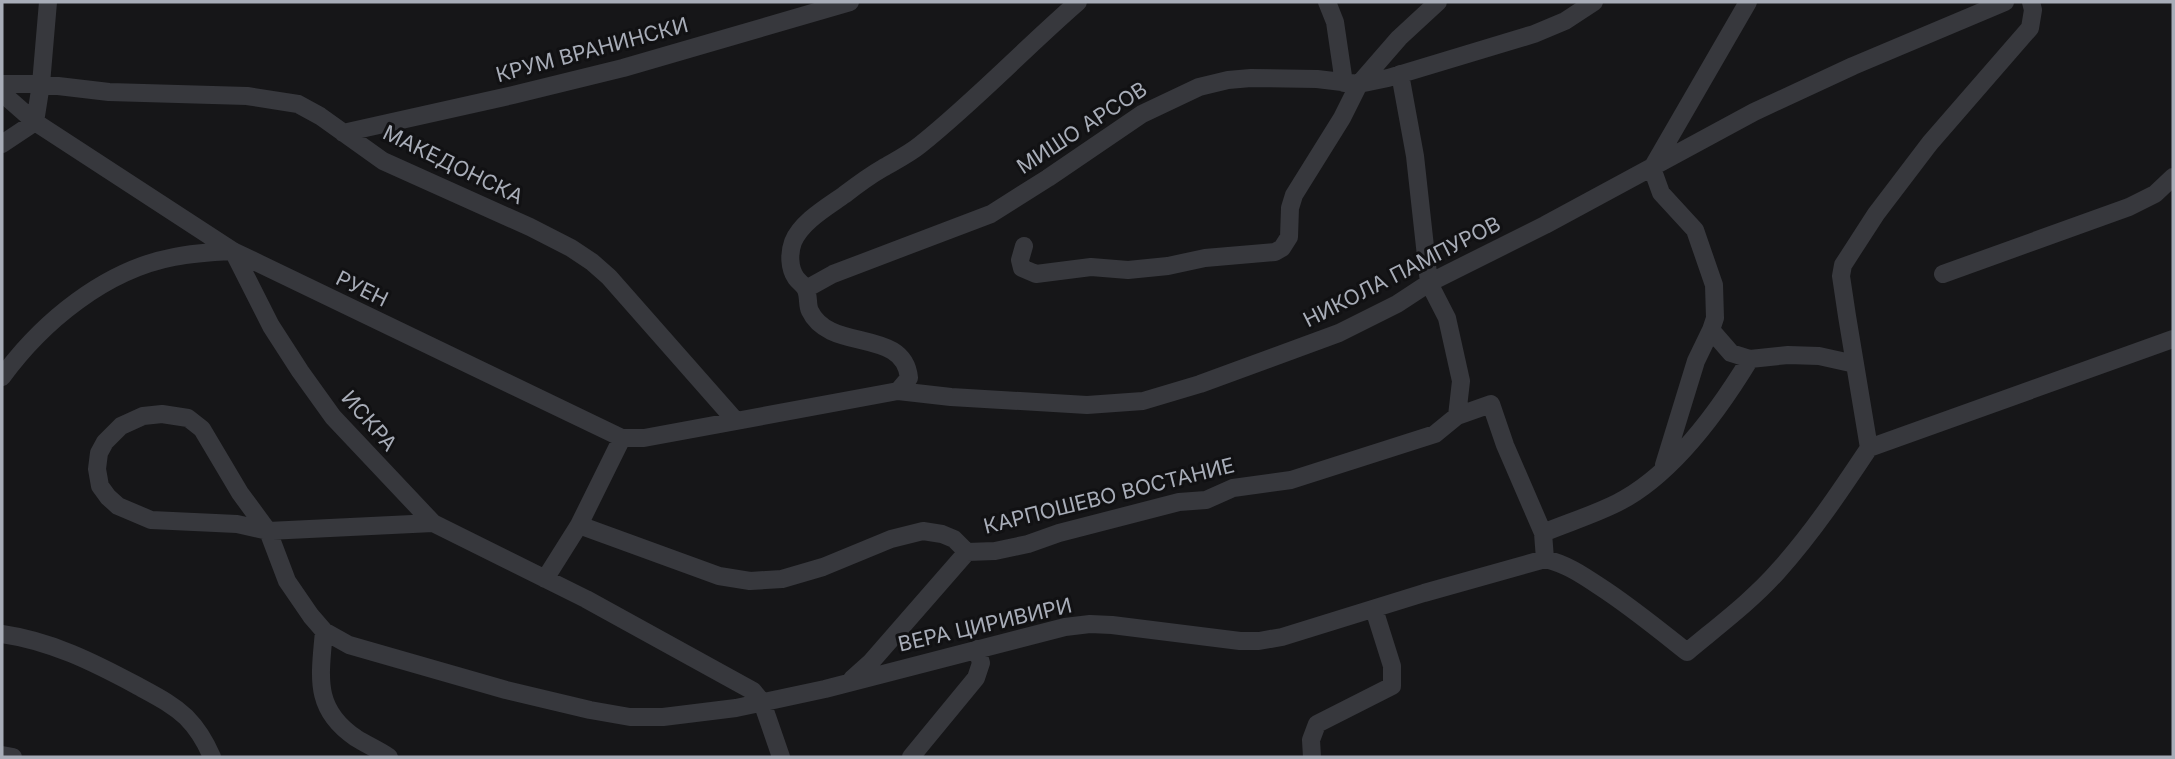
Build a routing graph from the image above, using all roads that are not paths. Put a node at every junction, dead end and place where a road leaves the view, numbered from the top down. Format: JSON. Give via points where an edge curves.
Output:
{"nodes":[{"id":1,"x":48,"y":2,"type":"edge"},
{"id":2,"x":850,"y":2,"type":"edge"},
{"id":3,"x":1078,"y":2,"type":"edge"},
{"id":4,"x":1327,"y":2,"type":"edge"},
{"id":5,"x":1438,"y":2,"type":"edge"},
{"id":6,"x":1594,"y":2,"type":"edge"},
{"id":7,"x":1748,"y":2,"type":"edge"},
{"id":8,"x":2005,"y":2,"type":"edge"},
{"id":9,"x":2031,"y":2,"type":"edge"},
{"id":10,"x":1401,"y":74,"type":"junction"},
{"id":11,"x":1352,"y":83,"type":"junction"},
{"id":12,"x":2,"y":84,"type":"edge"},
{"id":13,"x":41,"y":84,"type":"junction"},
{"id":14,"x":2,"y":93,"type":"edge"},
{"id":15,"x":36,"y":122,"type":"junction"},
{"id":16,"x":343,"y":133,"type":"junction"},
{"id":17,"x":2,"y":144,"type":"edge"},
{"id":18,"x":1652,"y":168,"type":"junction"},
{"id":19,"x":2173,"y":177,"type":"edge"},
{"id":20,"x":1024,"y":246,"type":"dead end"},
{"id":21,"x":233,"y":251,"type":"junction"},
{"id":22,"x":1943,"y":274,"type":"dead end"},
{"id":23,"x":1429,"y":284,"type":"junction"},
{"id":24,"x":806,"y":289,"type":"junction"},
{"id":25,"x":1711,"y":330,"type":"junction"},
{"id":26,"x":2173,"y":339,"type":"edge"},
{"id":27,"x":1750,"y":359,"type":"junction"},
{"id":28,"x":1855,"y":364,"type":"junction"},
{"id":29,"x":2,"y":377,"type":"edge"},
{"id":30,"x":898,"y":391,"type":"junction"},
{"id":31,"x":1457,"y":416,"type":"junction"},
{"id":32,"x":735,"y":420,"type":"junction"},
{"id":33,"x":622,"y":438,"type":"junction"},
{"id":34,"x":1869,"y":448,"type":"junction"},
{"id":35,"x":1664,"y":469,"type":"junction"},
{"id":36,"x":433,"y":523,"type":"junction"},
{"id":37,"x":579,"y":525,"type":"junction"},
{"id":38,"x":268,"y":531,"type":"junction"},
{"id":39,"x":1543,"y":533,"type":"junction"},
{"id":40,"x":967,"y":552,"type":"junction"},
{"id":41,"x":1545,"y":559,"type":"junction"},
{"id":42,"x":545,"y":579,"type":"junction"},
{"id":43,"x":1374,"y":609,"type":"junction"},
{"id":44,"x":324,"y":631,"type":"junction"},
{"id":45,"x":2,"y":634,"type":"edge"},
{"id":46,"x":977,"y":649,"type":"junction"},
{"id":47,"x":849,"y":682,"type":"junction"},
{"id":48,"x":762,"y":702,"type":"junction"},
{"id":49,"x":2,"y":755,"type":"edge"},
{"id":50,"x":13,"y":757,"type":"edge"},
{"id":51,"x":212,"y":757,"type":"edge"},
{"id":52,"x":389,"y":757,"type":"edge"},
{"id":53,"x":781,"y":757,"type":"edge"},
{"id":54,"x":911,"y":757,"type":"edge"},
{"id":55,"x":1312,"y":757,"type":"edge"}],
"edges":[{"from":1,"to":13,"type":"street"},
{"from":2,"to":16,"type":"street","name":"КРУМ ВРАНИНСКИ","via":[[622,68]]},
{"from":3,"to":24,"type":"street","via":[[918,147],[807,223],[794,238],[790,258],[794,275]]},
{"from":4,"to":11,"type":"street"},
{"from":5,"to":11,"type":"street"},
{"from":6,"to":10,"type":"street","name":"МИШО АРСОВ","via":[[1534,34]]},
{"from":7,"to":18,"type":"street"},
{"from":8,"to":18,"type":"street","name":"НИКОЛА ПАМПУРОВ","via":[[1853,65]]},
{"from":9,"to":28,"type":"street","via":[[2030,28],[1930,143],[1860,235],[1843,265]]},
{"from":10,"to":11,"type":"street","name":"МИШО АРСОВ"},
{"from":10,"to":23,"type":"street"},
{"from":11,"to":20,"type":"street","via":[[1342,118],[1294,195],[1289,237],[1275,252],[1205,258],[1168,267],[1091,267],[1036,274],[1022,268]]},
{"from":11,"to":24,"type":"street","name":"МИШО АРСОВ","via":[[1251,78],[1199,87],[1142,114],[991,214],[833,274]]},
{"from":12,"to":13,"type":"street","name":"МАКЕДОНСКА"},
{"from":13,"to":15,"type":"street"},
{"from":13,"to":16,"type":"street","name":"МАКЕДОНСКА","via":[[276,100],[298,104]]},
{"from":14,"to":15,"type":"street","name":"РУЕН"},
{"from":15,"to":17,"type":"street"},
{"from":15,"to":21,"type":"street","name":"РУЕН"},
{"from":16,"to":32,"type":"street","name":"МАКЕДОНСКА","via":[[383,161],[530,227],[592,262]]},
{"from":18,"to":23,"type":"street","name":"НИКОЛА ПАМПУРОВ"},
{"from":18,"to":25,"type":"street","via":[[1661,193],[1695,230],[1714,285]]},
{"from":19,"to":22,"type":"street","via":[[2155,194],[2129,207]]},
{"from":21,"to":29,"type":"street","via":[[172,257],[121,275],[41,331]]},
{"from":21,"to":33,"type":"street","name":"РУЕН"},
{"from":21,"to":36,"type":"street","name":"ИСКРА","via":[[300,371],[334,417]]},
{"from":23,"to":30,"type":"street","name":"НИКОЛА ПАМПУРОВ","via":[[1339,333],[1143,401],[1087,405]]},
{"from":23,"to":31,"type":"street","via":[[1447,318],[1455,351],[1461,381]]},
{"from":24,"to":30,"type":"street","via":[[810,311],[832,332],[881,345],[904,360],[909,378]]},
{"from":25,"to":27,"type":"street","via":[[1731,354]]},
{"from":25,"to":35,"type":"street","via":[[1696,361]]},
{"from":26,"to":34,"type":"street"},
{"from":27,"to":28,"type":"street","via":[[1819,356]]},
{"from":27,"to":35,"type":"street","via":[[1726,398]]},
{"from":28,"to":34,"type":"street"},
{"from":30,"to":32,"type":"street","name":"НИКОЛА ПАМПУРОВ"},
{"from":31,"to":39,"type":"street","name":"КАРПОШЕВО ВОСТАНИЕ","via":[[1491,404]]},
{"from":31,"to":40,"type":"street","name":"КАРПОШЕВО ВОСТАНИЕ","via":[[1435,434],[1291,480],[1233,488],[1206,500],[1179,502],[1028,544]]},
{"from":32,"to":33,"type":"street","name":"РУЕН"},
{"from":33,"to":37,"type":"street"},
{"from":34,"to":41,"type":"street","via":[[1778,571],[1687,652],[1634,609],[1561,562]]},
{"from":35,"to":39,"type":"street","via":[[1618,502]]},
{"from":36,"to":38,"type":"street"},
{"from":36,"to":42,"type":"street","name":"ИСКРА"},
{"from":37,"to":40,"type":"street","name":"КАРПОШЕВО ВОСТАНИЕ","via":[[719,576],[750,581],[782,579],[923,531],[954,539]]},
{"from":37,"to":42,"type":"street"},
{"from":38,"to":38,"type":"street","via":[[202,429],[188,418],[143,416],[121,426],[99,453],[100,486],[118,506],[151,520],[237,524]]},
{"from":38,"to":44,"type":"street","via":[[287,581]]},
{"from":39,"to":41,"type":"street"},
{"from":40,"to":47,"type":"street"},
{"from":41,"to":43,"type":"street","name":"ВЕРА ЦИРИВИРИ"},
{"from":42,"to":48,"type":"street","name":"ИСКРА","via":[[732,678]]},
{"from":43,"to":46,"type":"street","name":"ВЕРА ЦИРИВИРИ","via":[[1259,641],[1090,624],[1045,630]]},
{"from":43,"to":55,"type":"street","via":[[1392,666],[1392,686],[1317,724],[1311,740]]},
{"from":44,"to":48,"type":"street","name":"ВЕРА ЦИРИВИРИ","via":[[349,645],[506,690],[630,717],[663,717]]},
{"from":44,"to":52,"type":"street","via":[[321,680],[326,707],[348,732]]},
{"from":45,"to":51,"type":"street","via":[[49,644],[95,663],[172,705],[189,719]]},
{"from":46,"to":47,"type":"street","name":"ВЕРА ЦИРИВИРИ"},
{"from":46,"to":54,"type":"street","via":[[981,663],[976,678]]},
{"from":47,"to":48,"type":"street","name":"ВЕРА ЦИРИВИРИ"},
{"from":48,"to":53,"type":"street"},
{"from":49,"to":50,"type":"street"}]}
